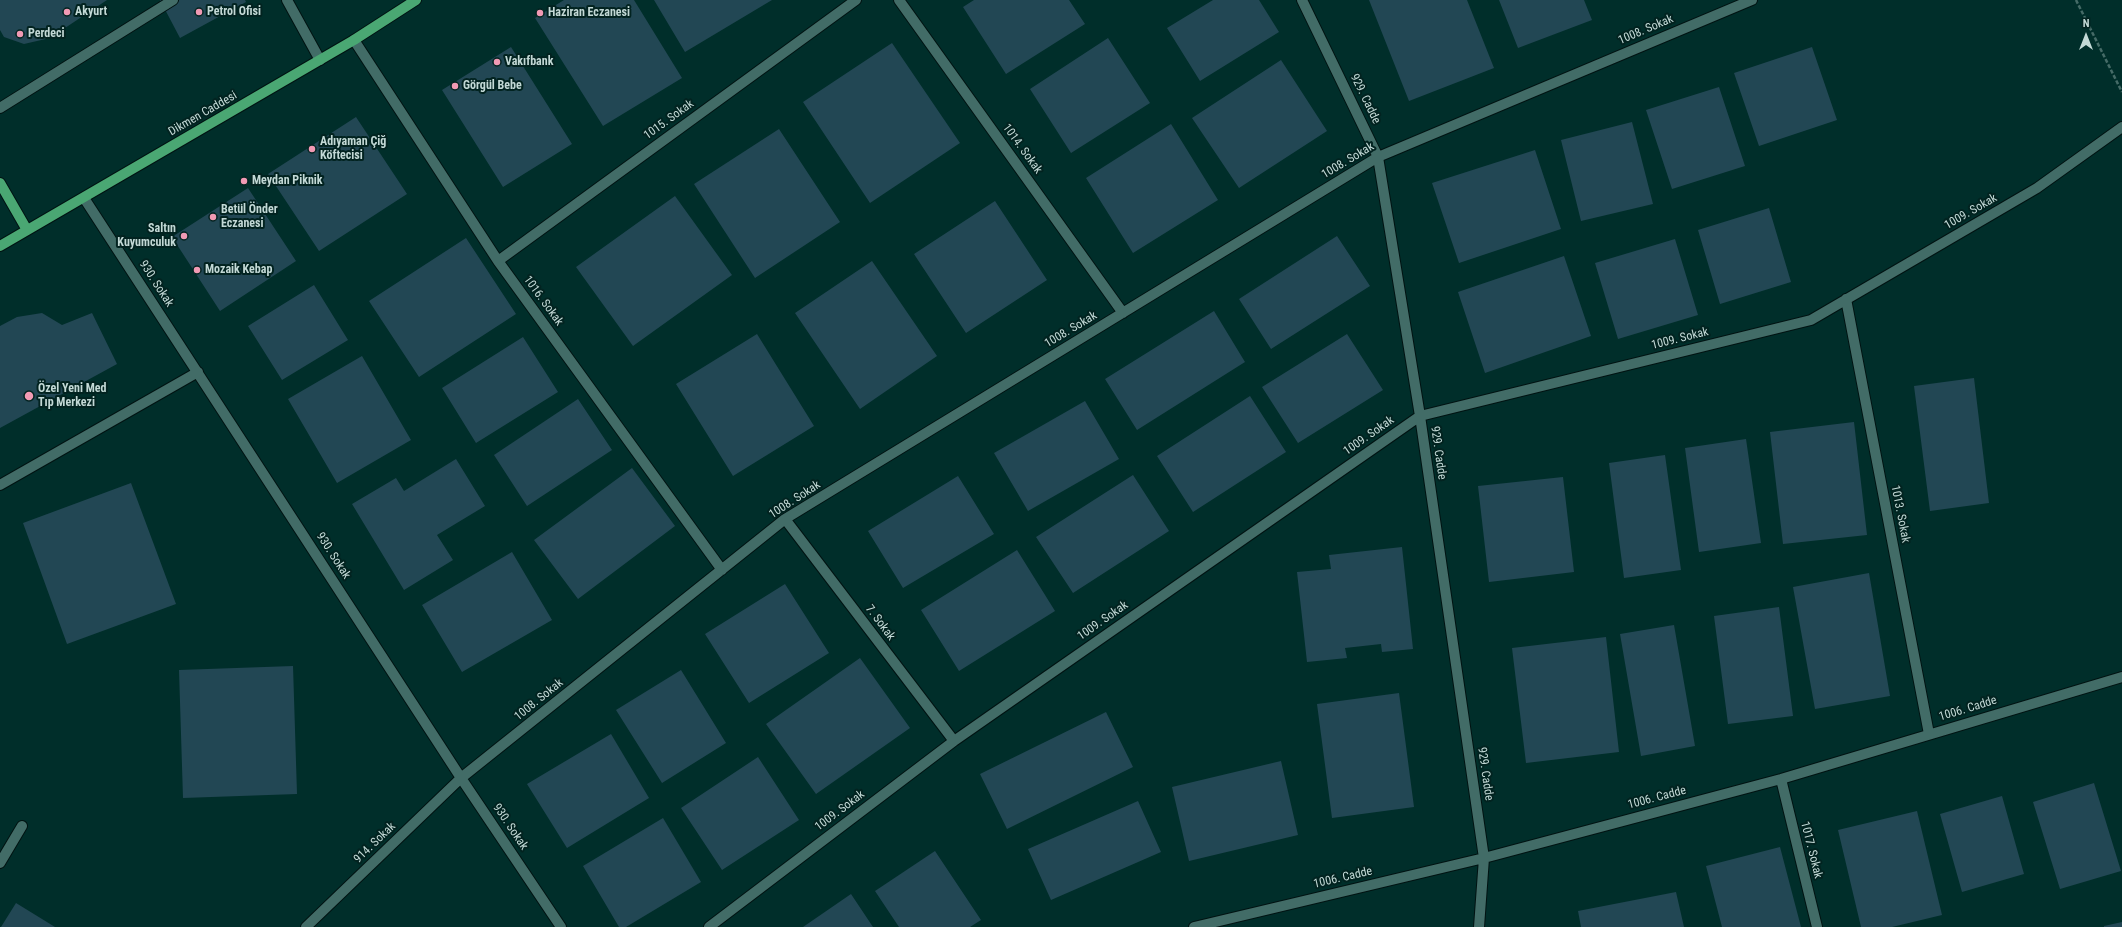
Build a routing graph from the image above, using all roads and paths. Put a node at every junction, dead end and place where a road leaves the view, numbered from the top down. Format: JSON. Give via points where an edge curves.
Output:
{"nodes":[{"id":1,"x":174,"y":0,"type":"edge"},
{"id":2,"x":287,"y":0,"type":"edge"},
{"id":3,"x":416,"y":0,"type":"edge"},
{"id":4,"x":856,"y":0,"type":"edge"},
{"id":5,"x":899,"y":0,"type":"edge"},
{"id":6,"x":1302,"y":0,"type":"edge"},
{"id":7,"x":1752,"y":0,"type":"edge"},
{"id":8,"x":2076,"y":0,"type":"edge"},
{"id":9,"x":354,"y":40,"type":"junction"},
{"id":10,"x":320,"y":60,"type":"junction"},
{"id":11,"x":2122,"y":92,"type":"edge"},
{"id":12,"x":0,"y":108,"type":"edge"},
{"id":13,"x":2122,"y":127,"type":"edge"},
{"id":14,"x":1378,"y":157,"type":"junction"},
{"id":15,"x":0,"y":184,"type":"edge"},
{"id":16,"x":84,"y":198,"type":"junction"},
{"id":17,"x":27,"y":230,"type":"junction"},
{"id":18,"x":0,"y":246,"type":"edge"},
{"id":19,"x":498,"y":261,"type":"junction"},
{"id":20,"x":1846,"y":299,"type":"junction"},
{"id":21,"x":1123,"y":313,"type":"junction"},
{"id":22,"x":198,"y":372,"type":"junction"},
{"id":23,"x":1420,"y":416,"type":"junction"},
{"id":24,"x":0,"y":485,"type":"edge"},
{"id":25,"x":785,"y":520,"type":"junction"},
{"id":26,"x":722,"y":570,"type":"junction"},
{"id":27,"x":2122,"y":677,"type":"edge"},
{"id":28,"x":1929,"y":734,"type":"junction"},
{"id":29,"x":954,"y":742,"type":"junction"},
{"id":30,"x":462,"y":778,"type":"junction"},
{"id":31,"x":1781,"y":779,"type":"junction"},
{"id":32,"x":22,"y":826,"type":"dead end"},
{"id":33,"x":1484,"y":858,"type":"junction"},
{"id":34,"x":0,"y":864,"type":"edge"},
{"id":35,"x":306,"y":927,"type":"edge"},
{"id":36,"x":561,"y":927,"type":"edge"},
{"id":37,"x":709,"y":927,"type":"edge"},
{"id":38,"x":1194,"y":927,"type":"edge"},
{"id":39,"x":1480,"y":927,"type":"edge"},
{"id":40,"x":1817,"y":927,"type":"edge"}],
"edges":[{"from":1,"to":12,"type":"street"},
{"from":2,"to":10,"type":"street"},
{"from":3,"to":9,"type":"main road","name":"Dikmen Caddesi"},
{"from":4,"to":19,"type":"street","name":"1015. Sokak"},
{"from":5,"to":21,"type":"street","name":"1014. Sokak"},
{"from":6,"to":14,"type":"street","name":"929. Cadde"},
{"from":7,"to":14,"type":"street","name":"1008. Sokak"},
{"from":8,"to":11,"type":"path"},
{"from":9,"to":10,"type":"main road","name":"Dikmen Caddesi"},
{"from":9,"to":19,"type":"street","name":"1016. Sokak"},
{"from":10,"to":16,"type":"main road","name":"Dikmen Caddesi"},
{"from":13,"to":20,"type":"street","name":"1009. Sokak","via":[[2037,188]]},
{"from":14,"to":21,"type":"street","name":"1008. Sokak"},
{"from":14,"to":23,"type":"street","name":"929. Cadde"},
{"from":15,"to":17,"type":"main road"},
{"from":16,"to":17,"type":"main road","name":"Dikmen Caddesi"},
{"from":16,"to":22,"type":"street","name":"930. Sokak"},
{"from":17,"to":18,"type":"main road","name":"Dikmen Caddesi"},
{"from":19,"to":26,"type":"street","name":"1016. Sokak"},
{"from":20,"to":23,"type":"street","name":"1009. Sokak","via":[[1811,320]]},
{"from":20,"to":28,"type":"street","name":"1013. Sokak"},
{"from":21,"to":25,"type":"street","name":"1008. Sokak"},
{"from":22,"to":24,"type":"street"},
{"from":22,"to":30,"type":"street","name":"930. Sokak"},
{"from":23,"to":29,"type":"street","name":"1009. Sokak"},
{"from":23,"to":33,"type":"street","name":"929. Cadde"},
{"from":25,"to":26,"type":"street","name":"1008. Sokak"},
{"from":25,"to":29,"type":"street","name":"7. Sokak"},
{"from":26,"to":30,"type":"street","name":"1008. Sokak"},
{"from":27,"to":28,"type":"street","name":"1006. Cadde"},
{"from":28,"to":31,"type":"street","name":"1006. Cadde"},
{"from":29,"to":37,"type":"street","name":"1009. Sokak"},
{"from":30,"to":35,"type":"street","name":"914. Sokak"},
{"from":30,"to":36,"type":"street","name":"930. Sokak"},
{"from":31,"to":33,"type":"street","name":"1006. Cadde"},
{"from":31,"to":40,"type":"street","name":"1017. Sokak"},
{"from":32,"to":34,"type":"street"},
{"from":33,"to":38,"type":"street","name":"1006. Cadde"},
{"from":33,"to":39,"type":"street","name":"929. Cadde"}]}
